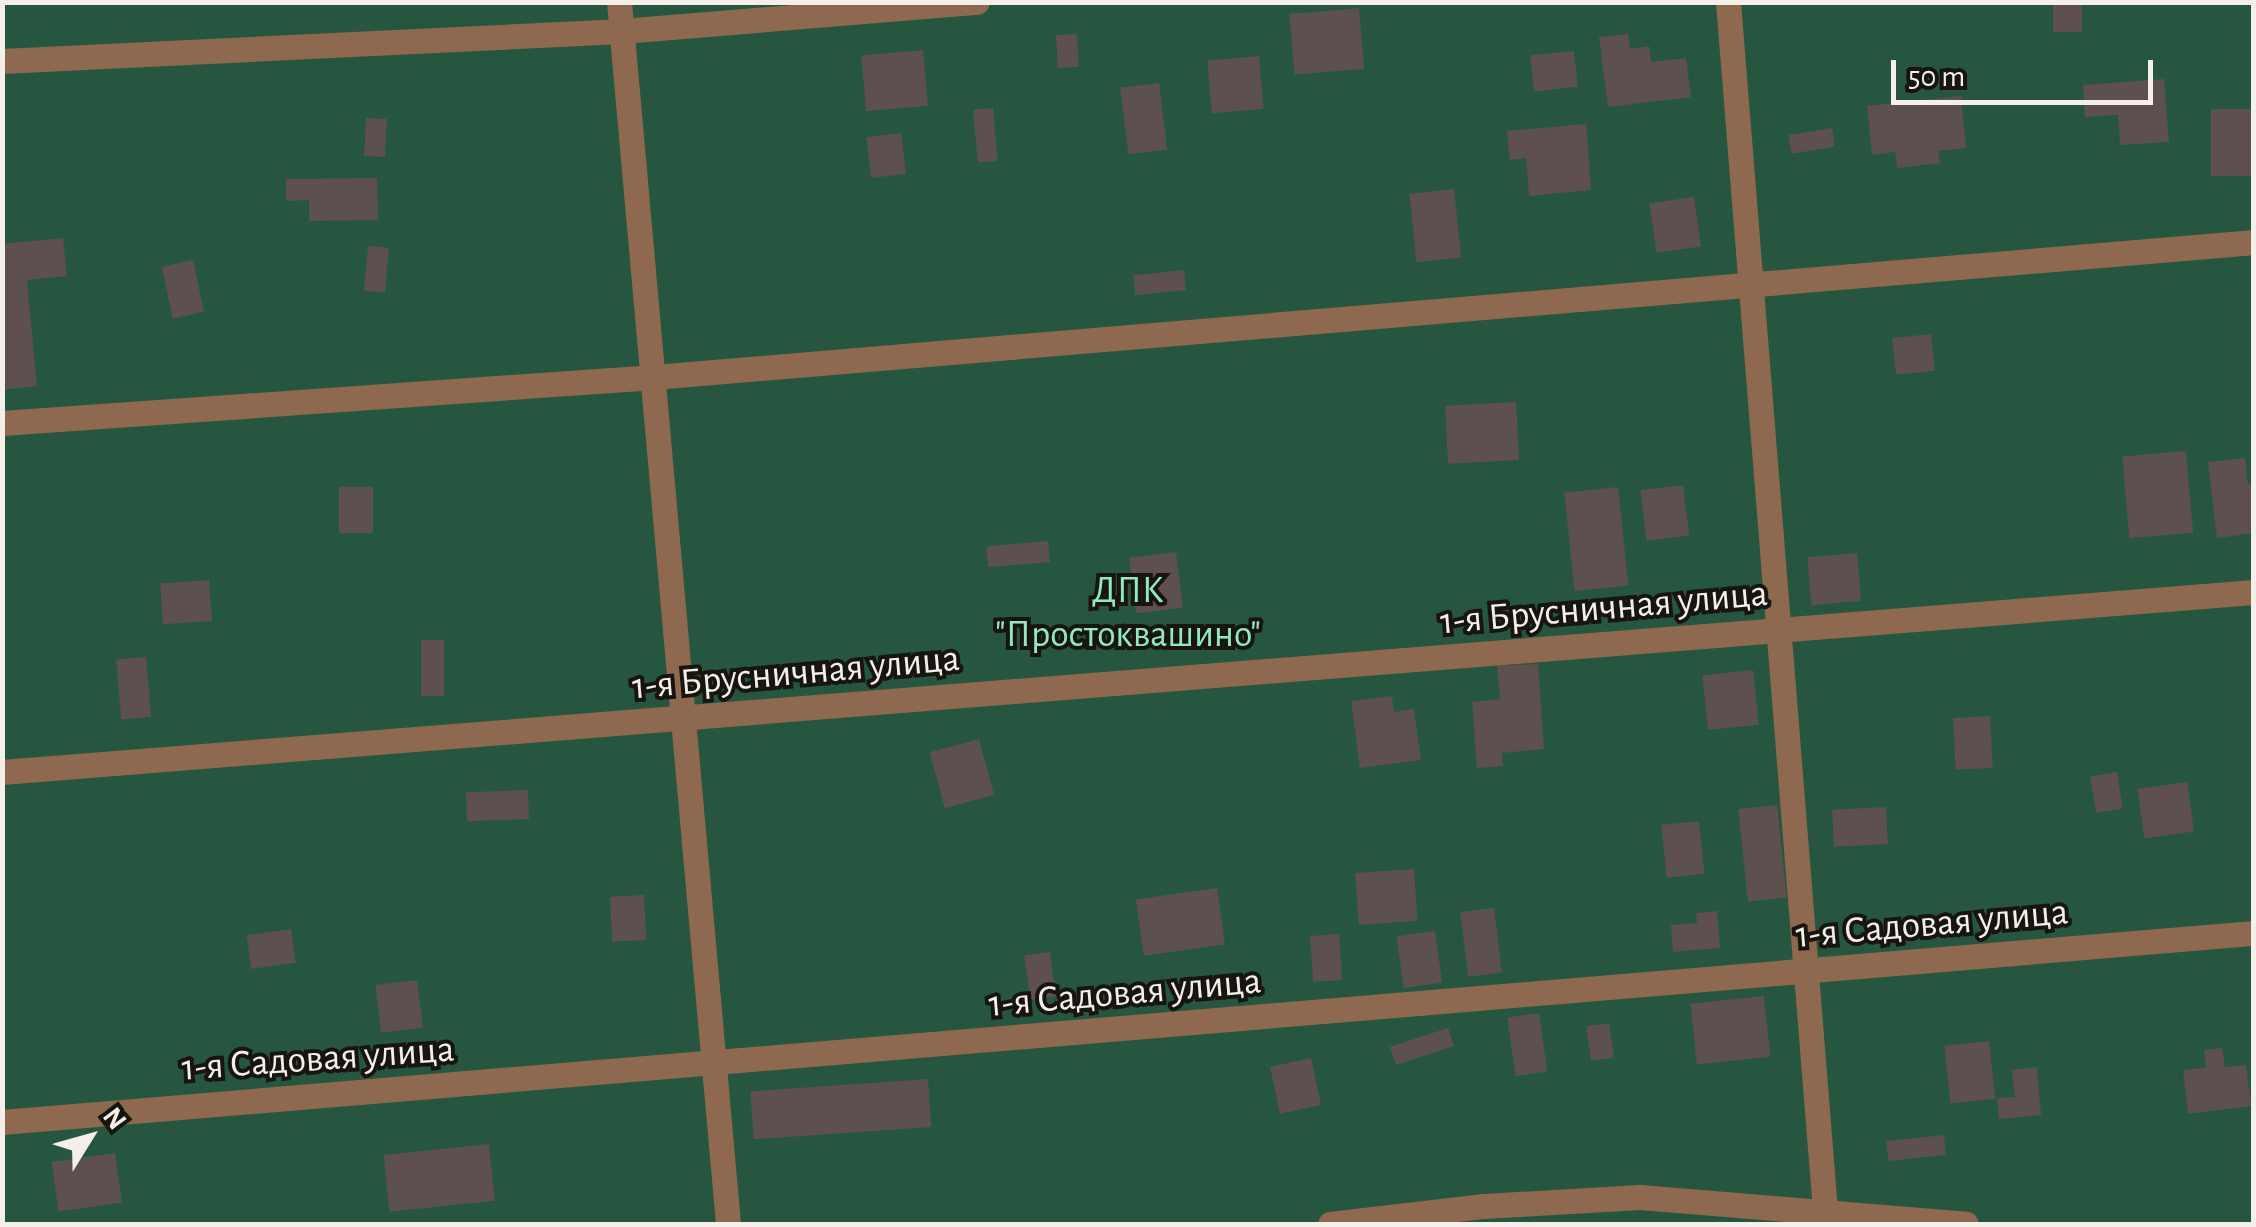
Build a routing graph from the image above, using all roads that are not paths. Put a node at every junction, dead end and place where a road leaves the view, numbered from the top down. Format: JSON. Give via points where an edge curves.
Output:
{"nodes":[{"id":1,"x":619,"y":2,"type":"edge"},
{"id":2,"x":977,"y":2,"type":"edge"},
{"id":3,"x":1728,"y":2,"type":"edge"},
{"id":4,"x":622,"y":31,"type":"junction"},
{"id":5,"x":2,"y":61,"type":"edge"},
{"id":6,"x":2254,"y":242,"type":"edge"},
{"id":7,"x":1751,"y":282,"type":"junction"},
{"id":8,"x":654,"y":377,"type":"junction"},
{"id":9,"x":2,"y":422,"type":"edge"},
{"id":10,"x":2254,"y":592,"type":"edge"},
{"id":11,"x":1779,"y":632,"type":"junction"},
{"id":12,"x":681,"y":721,"type":"junction"},
{"id":13,"x":2,"y":772,"type":"edge"},
{"id":14,"x":2254,"y":933,"type":"edge"},
{"id":15,"x":1809,"y":974,"type":"junction"},
{"id":16,"x":714,"y":1067,"type":"junction"},
{"id":17,"x":2,"y":1122,"type":"edge"},
{"id":18,"x":1824,"y":1210,"type":"junction"},
{"id":19,"x":728,"y":1224,"type":"edge"},
{"id":20,"x":1330,"y":1224,"type":"edge"},
{"id":21,"x":1966,"y":1224,"type":"edge"}],
"edges":[{"from":1,"to":4,"type":"street"},
{"from":2,"to":4,"type":"street"},
{"from":3,"to":7,"type":"street"},
{"from":4,"to":5,"type":"street"},
{"from":4,"to":8,"type":"street"},
{"from":6,"to":7,"type":"street"},
{"from":7,"to":8,"type":"street"},
{"from":7,"to":11,"type":"street"},
{"from":8,"to":9,"type":"street"},
{"from":8,"to":12,"type":"street"},
{"from":10,"to":11,"type":"street","name":"1-я Брусничная улица"},
{"from":11,"to":12,"type":"street","name":"1-я Брусничная улица"},
{"from":11,"to":15,"type":"street"},
{"from":12,"to":13,"type":"street","name":"1-я Брусничная улица"},
{"from":12,"to":16,"type":"street"},
{"from":14,"to":15,"type":"street","name":"1-я Садовая улица"},
{"from":15,"to":16,"type":"street","name":"1-я Садовая улица"},
{"from":15,"to":18,"type":"street"},
{"from":16,"to":17,"type":"street","name":"1-я Садовая улица"},
{"from":16,"to":19,"type":"street"},
{"from":18,"to":20,"type":"street","via":[[1572,1198]]},
{"from":18,"to":21,"type":"street"}]}
